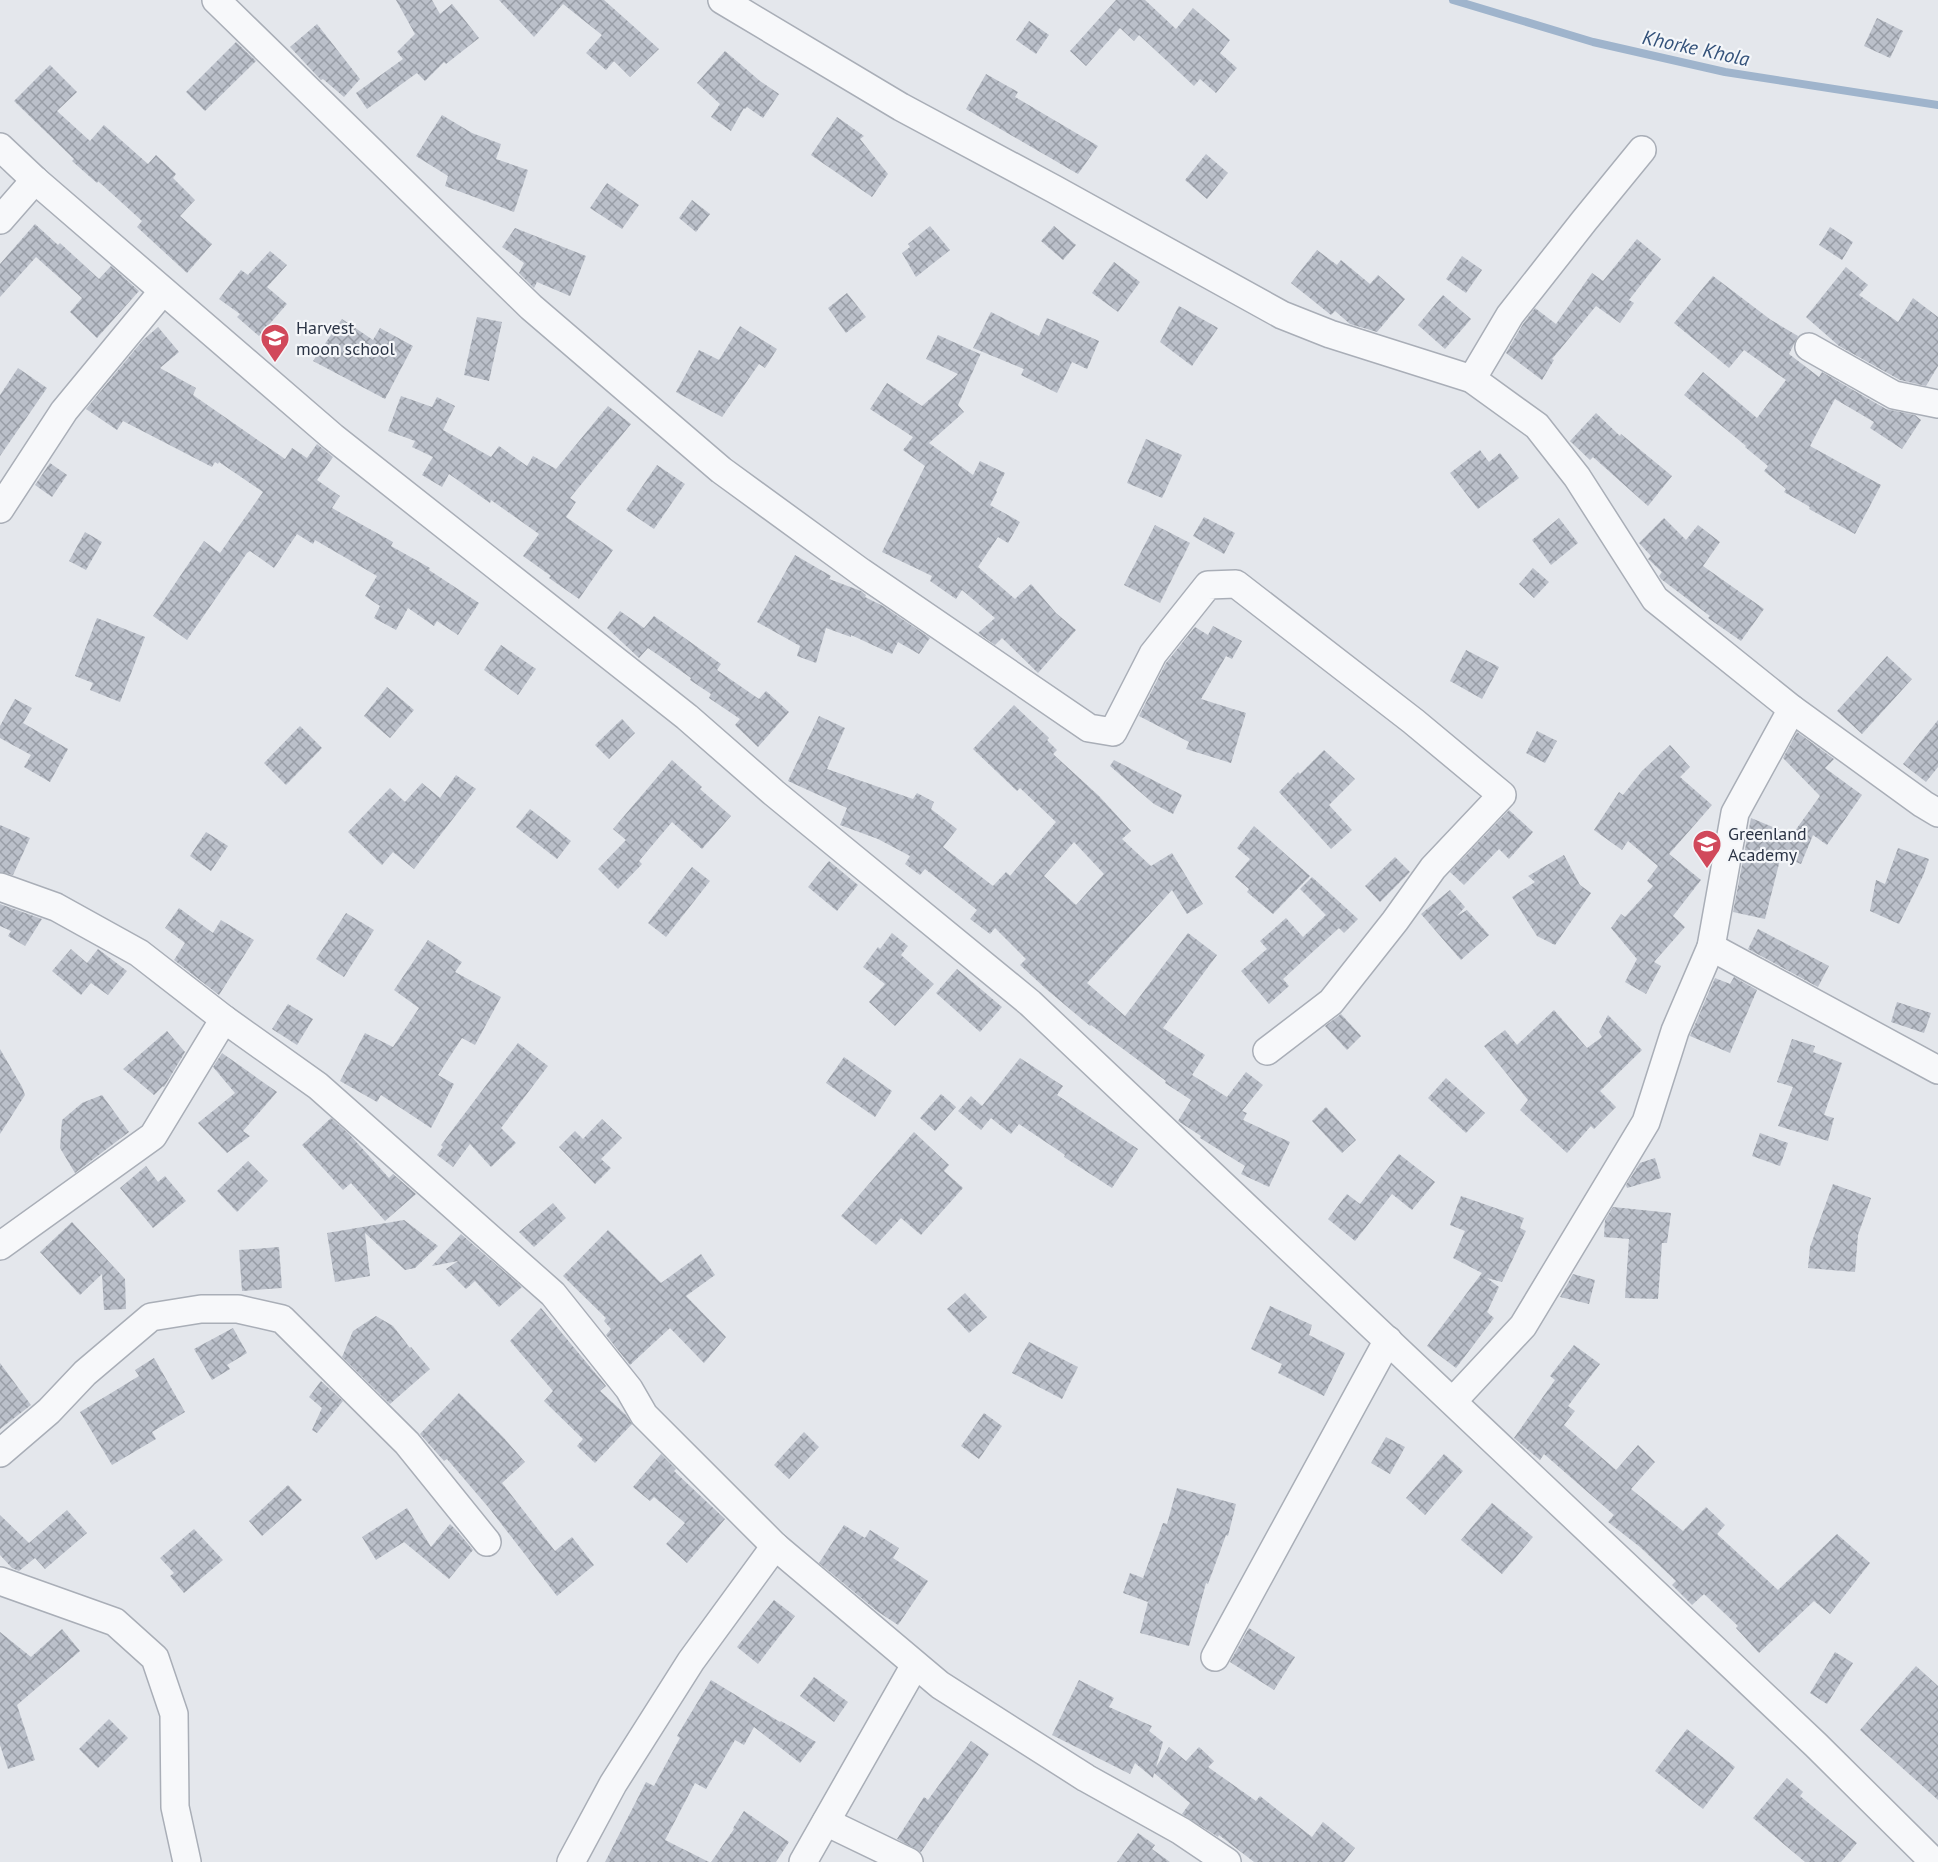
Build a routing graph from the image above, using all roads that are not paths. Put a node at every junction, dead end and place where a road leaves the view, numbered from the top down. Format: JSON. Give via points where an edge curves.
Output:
{"nodes":[{"id":1,"x":216,"y":0,"type":"edge"},
{"id":2,"x":722,"y":0,"type":"edge"},
{"id":3,"x":0,"y":147,"type":"edge"},
{"id":4,"x":1642,"y":150,"type":"dead end"},
{"id":5,"x":35,"y":180,"type":"junction"},
{"id":6,"x":0,"y":220,"type":"edge"},
{"id":7,"x":163,"y":291,"type":"junction"},
{"id":8,"x":1809,"y":347,"type":"dead end"},
{"id":9,"x":1472,"y":379,"type":"junction"},
{"id":10,"x":1938,"y":404,"type":"edge"},
{"id":11,"x":0,"y":509,"type":"edge"},
{"id":12,"x":1792,"y":709,"type":"junction"},
{"id":13,"x":1938,"y":813,"type":"edge"},
{"id":14,"x":0,"y":887,"type":"edge"},
{"id":15,"x":1711,"y":947,"type":"junction"},
{"id":16,"x":224,"y":1019,"type":"junction"},
{"id":17,"x":1267,"y":1051,"type":"dead end"},
{"id":18,"x":1938,"y":1070,"type":"edge"},
{"id":19,"x":0,"y":1246,"type":"edge"},
{"id":20,"x":1388,"y":1340,"type":"junction"},
{"id":21,"x":1453,"y":1401,"type":"junction"},
{"id":22,"x":0,"y":1453,"type":"edge"},
{"id":23,"x":487,"y":1542,"type":"dead end"},
{"id":24,"x":775,"y":1546,"type":"junction"},
{"id":25,"x":0,"y":1581,"type":"edge"},
{"id":26,"x":1215,"y":1657,"type":"dead end"},
{"id":27,"x":915,"y":1665,"type":"junction"},
{"id":28,"x":826,"y":1822,"type":"junction"},
{"id":29,"x":187,"y":1862,"type":"edge"},
{"id":30,"x":571,"y":1862,"type":"edge"},
{"id":31,"x":803,"y":1862,"type":"edge"},
{"id":32,"x":909,"y":1862,"type":"edge"},
{"id":33,"x":1227,"y":1862,"type":"edge"},
{"id":34,"x":1934,"y":1862,"type":"edge"}],
"edges":[{"from":1,"to":17,"type":"street","via":[[531,307],[721,470],[861,572],[1089,728],[1113,732],[1153,654],[1208,585],[1236,584],[1502,795],[1433,868],[1331,1002]]},
{"from":2,"to":9,"type":"street","via":[[901,107],[1282,315]]},
{"from":3,"to":5,"type":"street"},
{"from":4,"to":9,"type":"street","via":[[1510,315]]},
{"from":5,"to":6,"type":"street"},
{"from":5,"to":7,"type":"street"},
{"from":7,"to":11,"type":"street","via":[[64,411]]},
{"from":7,"to":20,"type":"street","via":[[333,437],[687,717],[1030,1003]]},
{"from":8,"to":10,"type":"street","via":[[1894,395]]},
{"from":9,"to":12,"type":"street","via":[[1537,426],[1577,477],[1654,598]]},
{"from":12,"to":13,"type":"street"},
{"from":12,"to":15,"type":"street","via":[[1735,813]]},
{"from":14,"to":16,"type":"street","via":[[56,908],[139,953]]},
{"from":15,"to":18,"type":"street"},
{"from":15,"to":21,"type":"street","via":[[1674,1031],[1646,1122],[1523,1326]]},
{"from":16,"to":19,"type":"street","via":[[153,1136]]},
{"from":16,"to":24,"type":"street","via":[[318,1086],[553,1294],[629,1389],[644,1415]]},
{"from":20,"to":21,"type":"street"},
{"from":20,"to":26,"type":"street"},
{"from":21,"to":34,"type":"street","via":[[1808,1737]]},
{"from":22,"to":23,"type":"street","via":[[151,1317],[201,1309],[238,1309],[282,1319],[406,1443]]},
{"from":24,"to":27,"type":"street"},
{"from":24,"to":30,"type":"street","via":[[691,1661],[613,1784]]},
{"from":25,"to":29,"type":"street","via":[[116,1622],[155,1658],[174,1714],[175,1807]]},
{"from":27,"to":28,"type":"street"},
{"from":27,"to":33,"type":"street","via":[[1086,1778],[1181,1831]]},
{"from":28,"to":31,"type":"street"},
{"from":28,"to":32,"type":"street"}]}
